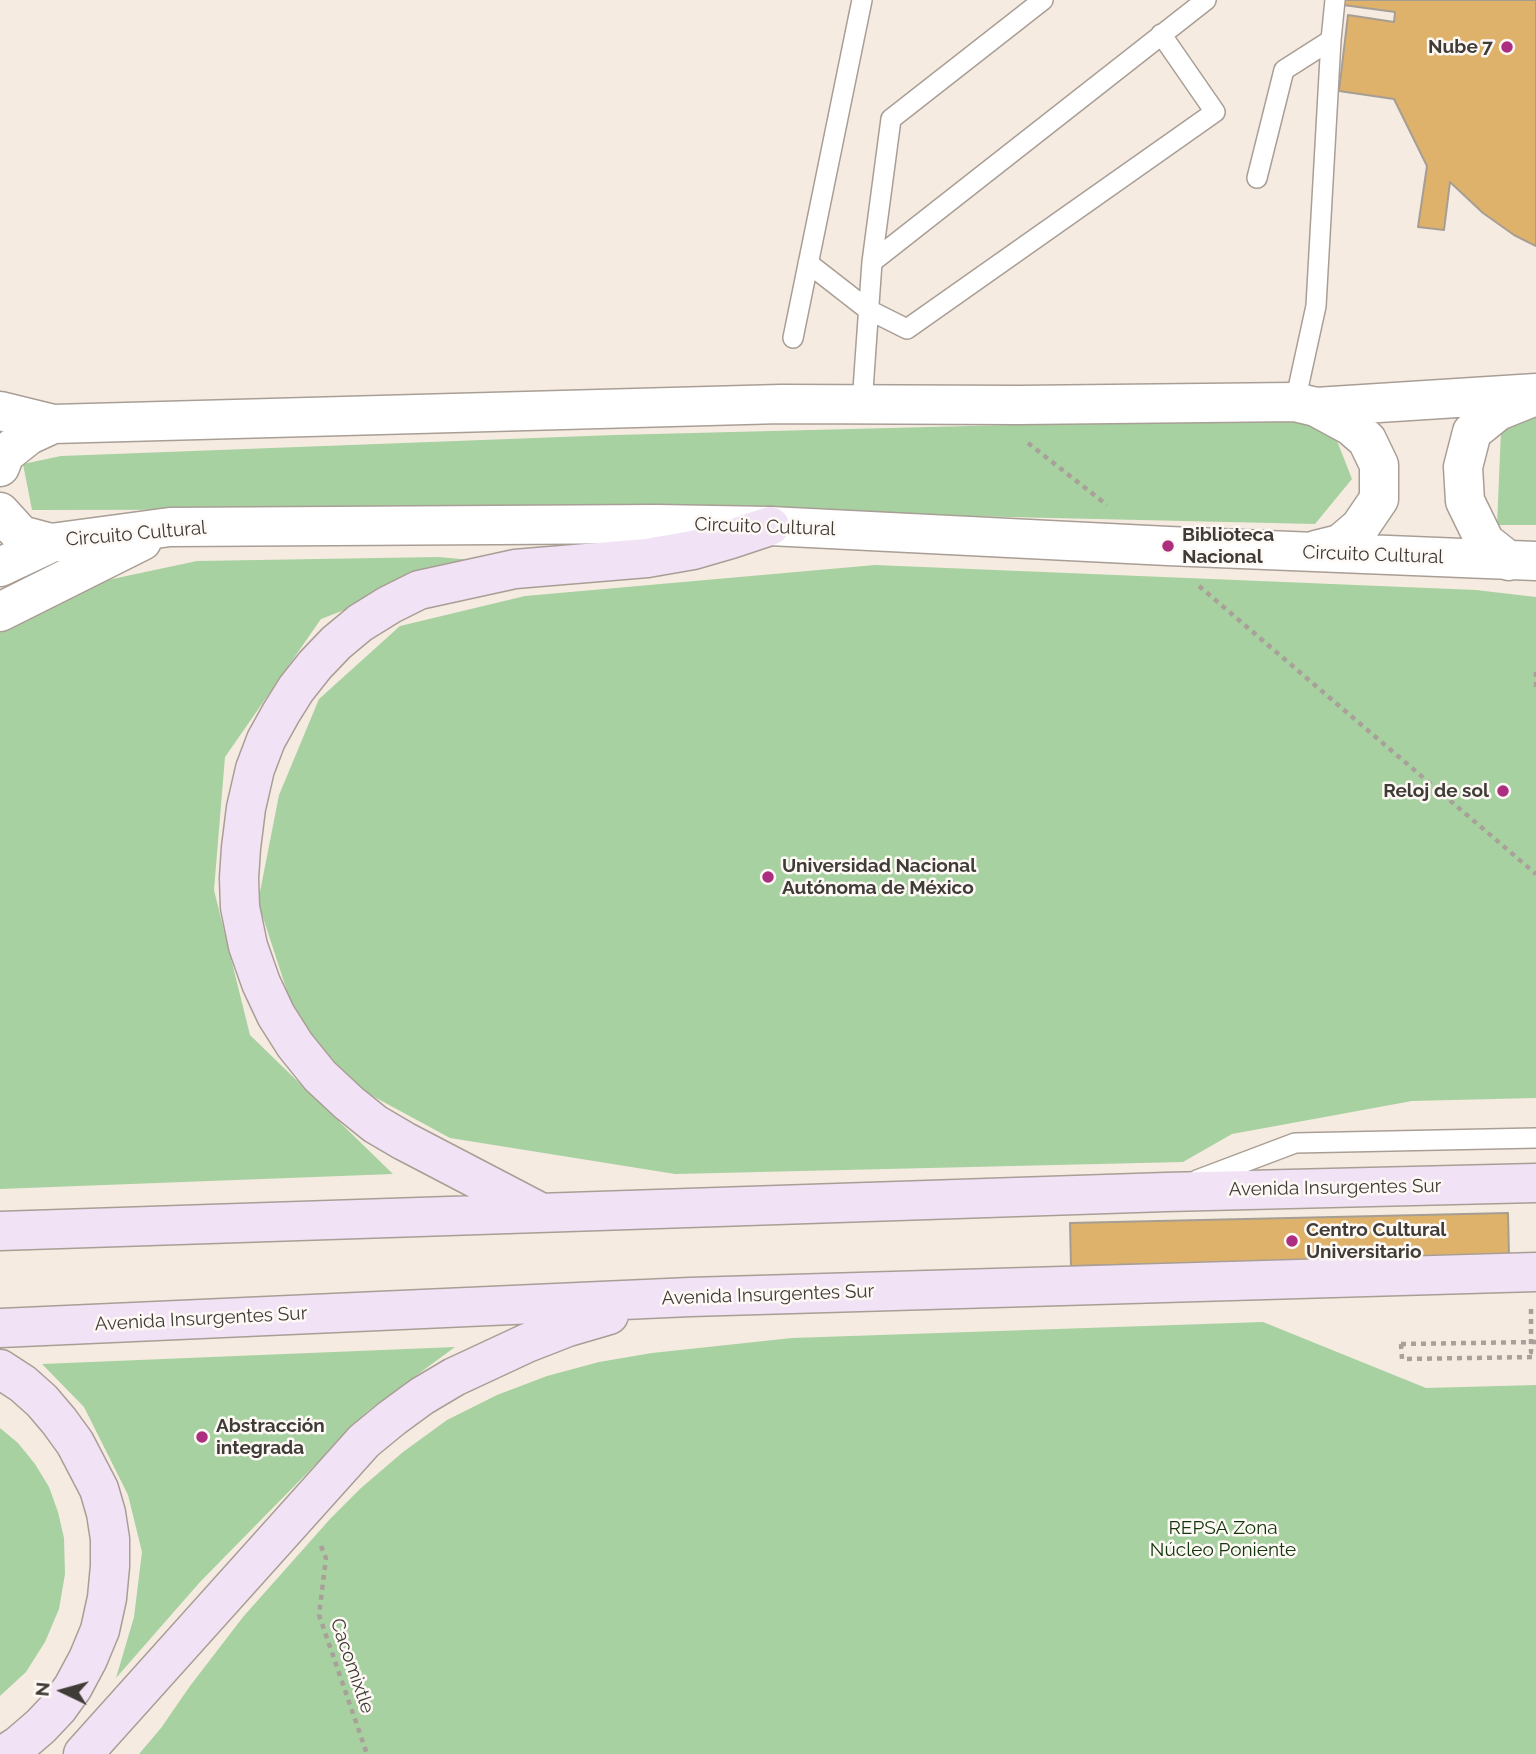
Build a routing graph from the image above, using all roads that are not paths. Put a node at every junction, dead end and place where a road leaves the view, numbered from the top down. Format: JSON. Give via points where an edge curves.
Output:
{"nodes":[{"id":1,"x":1043,"y":0,"type":"edge"},
{"id":2,"x":1206,"y":0,"type":"edge"},
{"id":3,"x":1335,"y":0,"type":"edge"},
{"id":4,"x":860,"y":7,"type":"edge"},
{"id":5,"x":1161,"y":34,"type":"junction"},
{"id":6,"x":1331,"y":40,"type":"junction"},
{"id":7,"x":1257,"y":178,"type":"dead end"},
{"id":8,"x":872,"y":262,"type":"junction"},
{"id":9,"x":808,"y":263,"type":"junction"},
{"id":10,"x":867,"y":309,"type":"junction"},
{"id":11,"x":793,"y":338,"type":"dead end"},
{"id":12,"x":1536,"y":394,"type":"edge"},
{"id":13,"x":862,"y":404,"type":"junction"},
{"id":14,"x":1306,"y":404,"type":"junction"},
{"id":15,"x":0,"y":411,"type":"edge"},
{"id":16,"x":52,"y":424,"type":"junction"},
{"id":17,"x":0,"y":467,"type":"edge"},
{"id":18,"x":0,"y":512,"type":"edge"},
{"id":19,"x":770,"y":526,"type":"junction"},
{"id":20,"x":170,"y":527,"type":"junction"},
{"id":21,"x":51,"y":542,"type":"junction"},
{"id":22,"x":1307,"y":552,"type":"junction"},
{"id":23,"x":1523,"y":561,"type":"edge"},
{"id":24,"x":0,"y":567,"type":"edge"},
{"id":25,"x":0,"y":612,"type":"edge"},
{"id":26,"x":1536,"y":1138,"type":"edge"},
{"id":27,"x":1536,"y":1183,"type":"edge"},
{"id":28,"x":1166,"y":1192,"type":"junction"},
{"id":29,"x":542,"y":1213,"type":"junction"},
{"id":30,"x":0,"y":1231,"type":"edge"},
{"id":31,"x":1533,"y":1272,"type":"edge"},
{"id":32,"x":690,"y":1297,"type":"junction"},
{"id":33,"x":0,"y":1328,"type":"edge"},
{"id":34,"x":0,"y":1369,"type":"edge"},
{"id":35,"x":5,"y":1754,"type":"edge"},
{"id":36,"x":83,"y":1754,"type":"edge"}],
"edges":[{"from":1,"to":8,"type":"lane","via":[[891,120]]},
{"from":2,"to":5,"type":"lane"},
{"from":3,"to":6,"type":"lane"},
{"from":4,"to":9,"type":"lane"},
{"from":5,"to":8,"type":"lane"},
{"from":5,"to":10,"type":"lane","via":[[1215,113],[907,329]]},
{"from":6,"to":7,"type":"lane","via":[[1284,70]]},
{"from":6,"to":14,"type":"lane"},
{"from":8,"to":10,"type":"lane"},
{"from":9,"to":10,"type":"lane"},
{"from":9,"to":11,"type":"lane"},
{"from":10,"to":13,"type":"lane"},
{"from":12,"to":14,"type":"street"},
{"from":12,"to":23,"type":"street","via":[[1498,411],[1472,432],[1463,467],[1465,500],[1485,542]]},
{"from":13,"to":14,"type":"street"},
{"from":13,"to":16,"type":"street"},
{"from":14,"to":22,"type":"street","via":[[1351,426],[1367,440],[1379,465],[1379,499],[1360,527],[1340,544]]},
{"from":15,"to":16,"type":"street"},
{"from":16,"to":17,"type":"street","via":[[5,454]]},
{"from":18,"to":21,"type":"street","via":[[21,535]]},
{"from":19,"to":20,"type":"street","name":"Circuito Cultural"},
{"from":19,"to":22,"type":"street","name":"Circuito Cultural"},
{"from":19,"to":29,"type":"main road","via":[[693,550],[515,569],[419,590],[360,623],[315,665],[281,713],[255,769],[241,848],[240,907],[261,983],[295,1045],[320,1076],[375,1124]]},
{"from":20,"to":21,"type":"street","name":"Circuito Cultural"},
{"from":20,"to":25,"type":"street"},
{"from":21,"to":24,"type":"street","name":"Circuito Cultural"},
{"from":22,"to":23,"type":"street","name":"Circuito Cultural"},
{"from":26,"to":28,"type":"lane","via":[[1295,1143]]},
{"from":27,"to":28,"type":"main road","name":"Avenida Insurgentes Sur"},
{"from":28,"to":29,"type":"main road","name":"Avenida Insurgentes Sur"},
{"from":29,"to":30,"type":"main road","name":"Avenida Insurgentes Sur"},
{"from":31,"to":32,"type":"main road","name":"Avenida Insurgentes Sur"},
{"from":32,"to":33,"type":"main road","name":"Avenida Insurgentes Sur"},
{"from":32,"to":36,"type":"main road","via":[[568,1327],[516,1347],[454,1377],[392,1418],[364,1441]]},
{"from":34,"to":35,"type":"main road","via":[[42,1402],[75,1443],[99,1489],[110,1552],[107,1598],[89,1659],[58,1708]]}]}
